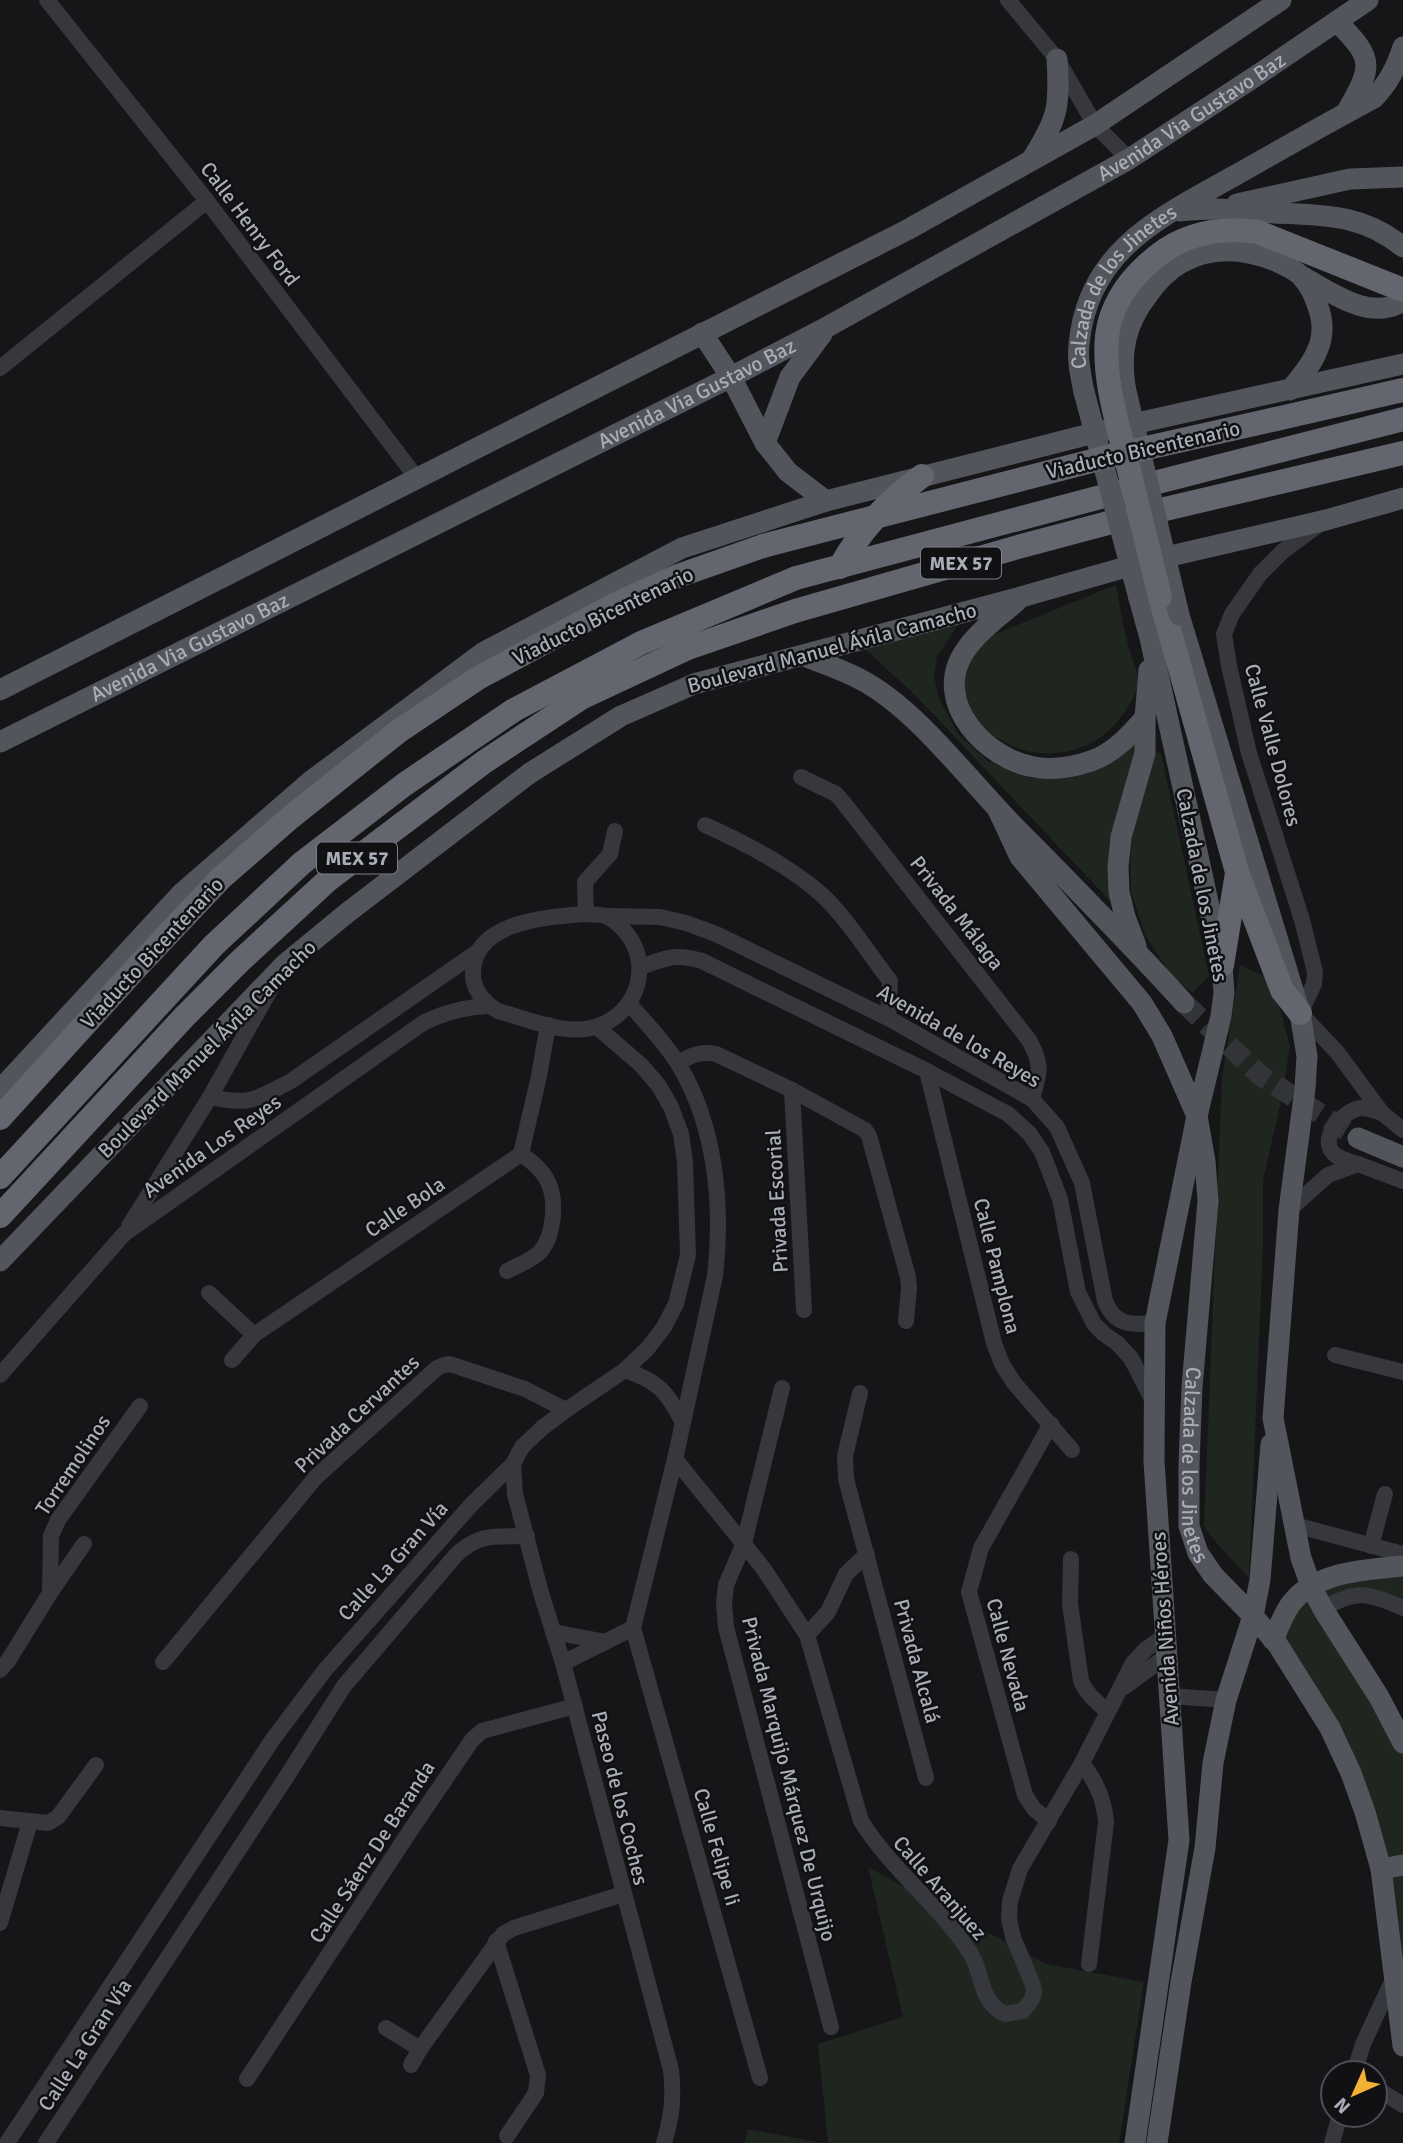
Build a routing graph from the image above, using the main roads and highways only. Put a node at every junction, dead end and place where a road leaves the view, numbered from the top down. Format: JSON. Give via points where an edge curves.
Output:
{"nodes":[{"id":1,"x":1281,"y":0,"type":"edge"},
{"id":2,"x":1368,"y":0,"type":"edge"},
{"id":3,"x":1337,"y":22,"type":"junction"},
{"id":4,"x":1403,"y":47,"type":"edge"},
{"id":5,"x":1057,"y":59,"type":"road end"},
{"id":6,"x":1346,"y":113,"type":"junction"},
{"id":7,"x":1031,"y":162,"type":"junction"},
{"id":8,"x":1403,"y":177,"type":"edge"},
{"id":9,"x":1218,"y":209,"type":"junction"},
{"id":10,"x":1172,"y":211,"type":"junction"},
{"id":11,"x":1403,"y":247,"type":"edge"},
{"id":12,"x":1301,"y":276,"type":"junction"},
{"id":13,"x":1403,"y":290,"type":"edge"},
{"id":14,"x":1403,"y":301,"type":"edge"},
{"id":15,"x":827,"y":327,"type":"junction"},
{"id":16,"x":702,"y":333,"type":"junction"},
{"id":17,"x":1403,"y":364,"type":"edge"},
{"id":18,"x":730,"y":377,"type":"junction"},
{"id":19,"x":1290,"y":390,"type":"junction"},
{"id":20,"x":1403,"y":390,"type":"edge"},
{"id":21,"x":1403,"y":419,"type":"edge"},
{"id":22,"x":765,"y":443,"type":"junction"},
{"id":23,"x":1403,"y":453,"type":"edge"},
{"id":24,"x":922,"y":476,"type":"junction"},
{"id":25,"x":1403,"y":498,"type":"edge"},
{"id":26,"x":826,"y":501,"type":"junction"},
{"id":27,"x":840,"y":567,"type":"junction"},
{"id":28,"x":1021,"y":597,"type":"junction"},
{"id":29,"x":1149,"y":598,"type":"junction"},
{"id":30,"x":1150,"y":638,"type":"junction"},
{"id":31,"x":804,"y":656,"type":"junction"},
{"id":32,"x":0,"y":690,"type":"edge"},
{"id":33,"x":1145,"y":718,"type":"junction"},
{"id":34,"x":0,"y":742,"type":"edge"},
{"id":35,"x":998,"y":810,"type":"junction"},
{"id":36,"x":1237,"y":872,"type":"junction"},
{"id":37,"x":1140,"y":954,"type":"junction"},
{"id":38,"x":1222,"y":965,"type":"junction"},
{"id":39,"x":1184,"y":1003,"type":"tunnel mouth"},
{"id":40,"x":1300,"y":1013,"type":"junction"},
{"id":41,"x":0,"y":1090,"type":"edge"},
{"id":42,"x":1197,"y":1116,"type":"junction"},
{"id":43,"x":0,"y":1118,"type":"edge"},
{"id":44,"x":1358,"y":1138,"type":"tunnel mouth"},
{"id":45,"x":1403,"y":1157,"type":"edge"},
{"id":46,"x":0,"y":1177,"type":"edge"},
{"id":47,"x":0,"y":1216,"type":"edge"},
{"id":48,"x":0,"y":1261,"type":"edge"},
{"id":49,"x":1273,"y":1418,"type":"junction"},
{"id":50,"x":1403,"y":1566,"type":"edge"},
{"id":51,"x":1311,"y":1586,"type":"junction"},
{"id":52,"x":1252,"y":1616,"type":"junction"},
{"id":53,"x":1273,"y":1640,"type":"junction"},
{"id":54,"x":1403,"y":1743,"type":"edge"},
{"id":55,"x":1403,"y":1865,"type":"edge"},
{"id":56,"x":1381,"y":1868,"type":"junction"},
{"id":57,"x":1403,"y":2046,"type":"edge"},
{"id":58,"x":1135,"y":2143,"type":"edge"},
{"id":59,"x":1157,"y":2143,"type":"edge"}],
"edges":[{"from":1,"to":7,"type":"main road","name":"Avenida Via Gustavo Baz","via":[[1095,125]]},
{"from":2,"to":3,"type":"main road","name":"Avenida Via Gustavo Baz"},
{"from":3,"to":6,"type":"main road","via":[[1357,41],[1366,65]]},
{"from":3,"to":15,"type":"main road","name":"Avenida Via Gustavo Baz","via":[[1129,159]]},
{"from":4,"to":6,"type":"main road","name":"Calzada de los Jinetes","via":[[1387,84],[1374,98]]},
{"from":5,"to":7,"type":"main road","via":[[1056,113]]},
{"from":6,"to":10,"type":"main road","name":"Calzada de los Jinetes"},
{"from":7,"to":16,"type":"main road","name":"Avenida Via Gustavo Baz"},
{"from":8,"to":9,"type":"main road","via":[[1350,179]]},
{"from":9,"to":10,"type":"main road"},
{"from":9,"to":11,"type":"main road","via":[[1344,218],[1373,227]]},
{"from":10,"to":29,"type":"main road","name":"Calzada de los Jinetes","bridge":true,"via":[[1111,260],[1083,321],[1078,346],[1084,392]]},
{"from":12,"to":14,"type":"main road","name":"Calzada de los Jinetes","via":[[1337,296],[1378,310]]},
{"from":12,"to":19,"type":"main road","via":[[1320,312],[1322,330],[1307,370]]},
{"from":12,"to":40,"type":"main road","name":"Calzada de los Jinetes","bridge":true,"via":[[1259,254],[1236,249],[1181,262],[1141,303],[1123,348],[1122,369],[1179,615]]},
{"from":13,"to":29,"type":"highway","bridge":true,"via":[[1258,232],[1241,230],[1183,239],[1138,271],[1113,313],[1108,359],[1111,400]]},
{"from":15,"to":18,"type":"main road","name":"Avenida Via Gustavo Baz"},
{"from":15,"to":22,"type":"main road","via":[[790,377]]},
{"from":16,"to":18,"type":"main road"},
{"from":16,"to":32,"type":"main road","name":"Avenida Via Gustavo Baz"},
{"from":17,"to":19,"type":"main road"},
{"from":18,"to":22,"type":"main road"},
{"from":18,"to":34,"type":"main road","name":"Avenida Via Gustavo Baz"},
{"from":19,"to":24,"type":"main road"},
{"from":20,"to":43,"type":"highway","name":"Viaducto Bicentenario","bridge":true,"via":[[1111,456],[763,546],[678,576],[600,613],[478,678],[399,731],[291,817],[202,897]]},
{"from":21,"to":27,"type":"highway","number":"MEX 57"},
{"from":22,"to":26,"type":"main road","via":[[788,472]]},
{"from":23,"to":47,"type":"highway","name":"Boulevard Manuel Ávila Camacho","number":"MEX 57","via":[[1127,517],[795,611],[688,648],[582,698],[484,762],[328,880],[185,1016]]},
{"from":24,"to":26,"type":"main road"},
{"from":24,"to":27,"type":"highway","via":[[875,516]]},
{"from":25,"to":28,"type":"main road","name":"Boulevard Manuel Ávila Camacho"},
{"from":26,"to":41,"type":"main road","via":[[682,548],[484,652],[311,780],[182,893]]},
{"from":27,"to":46,"type":"highway","number":"MEX 57","via":[[796,578],[641,643],[514,710],[405,784],[302,863],[214,945]]},
{"from":28,"to":31,"type":"main road","name":"Boulevard Manuel Ávila Camacho"},
{"from":28,"to":33,"type":"main road","via":[[977,636],[961,656],[955,677],[960,711],[983,742],[1008,759],[1034,767],[1062,768],[1113,750]]},
{"from":29,"to":30,"type":"main road","name":"Calzada de los Jinetes"},
{"from":29,"to":36,"type":"highway"},
{"from":30,"to":33,"type":"main road"},
{"from":30,"to":38,"type":"main road","name":"Calzada de los Jinetes"},
{"from":31,"to":35,"type":"main road","via":[[843,670],[900,707]]},
{"from":31,"to":48,"type":"main road","name":"Boulevard Manuel Ávila Camacho","via":[[694,684],[621,716],[530,774],[285,964]]},
{"from":33,"to":37,"type":"main road","via":[[1145,752],[1121,837],[1118,866],[1125,917]]},
{"from":35,"to":37,"type":"main road"},
{"from":35,"to":42,"type":"main road","via":[[1020,858],[1142,1003],[1162,1036]]},
{"from":36,"to":38,"type":"highway"},
{"from":36,"to":40,"type":"highway","via":[[1282,990]]},
{"from":37,"to":39,"type":"main road"},
{"from":38,"to":42,"type":"main road","name":"Calzada de los Jinetes","via":[[1221,1016]]},
{"from":40,"to":49,"type":"main road","name":"Calzada de los Jinetes","via":[[1307,1056],[1305,1089],[1289,1210]]},
{"from":42,"to":52,"type":"main road","name":"Calzada de los Jinetes","via":[[1208,1201],[1192,1387],[1189,1527],[1198,1553],[1213,1575]]},
{"from":42,"to":58,"type":"main road","name":"Avenida Niños Héroes","via":[[1155,1323],[1157,1523],[1179,1840]]},
{"from":44,"to":45,"type":"main road"},
{"from":49,"to":51,"type":"main road","name":"Calzada de los Jinetes","via":[[1301,1558]]},
{"from":49,"to":52,"type":"main road","via":[[1264,1546]]},
{"from":50,"to":51,"type":"main road","via":[[1352,1572]]},
{"from":51,"to":53,"type":"main road","via":[[1290,1604]]},
{"from":51,"to":54,"type":"main road","name":"Calzada de los Jinetes"},
{"from":52,"to":53,"type":"main road","name":"Calzada de los Jinetes"},
{"from":52,"to":59,"type":"main road","via":[[1226,1700],[1213,1763],[1205,1848]]},
{"from":53,"to":56,"type":"main road","name":"Calzada de los Jinetes","via":[[1330,1728],[1365,1812]]},
{"from":55,"to":56,"type":"main road"},
{"from":56,"to":57,"type":"main road","name":"Calzada de los Jinetes"}]}
